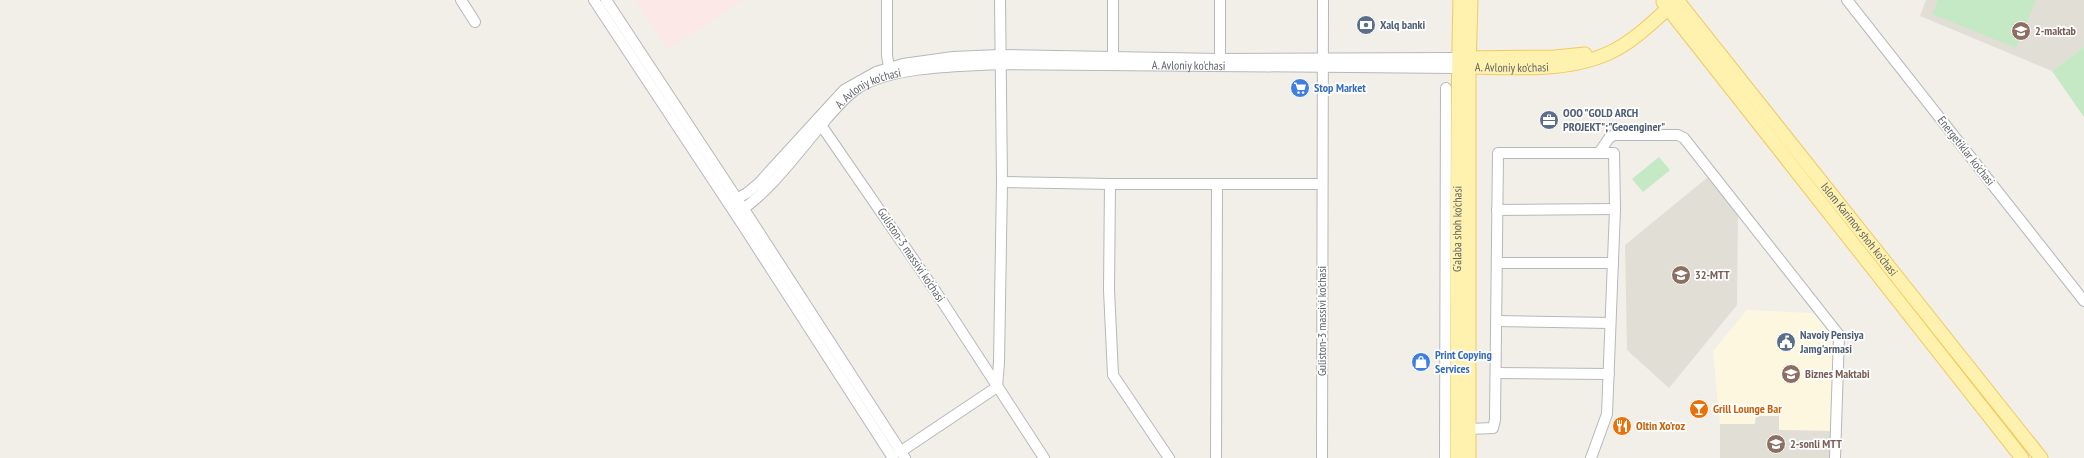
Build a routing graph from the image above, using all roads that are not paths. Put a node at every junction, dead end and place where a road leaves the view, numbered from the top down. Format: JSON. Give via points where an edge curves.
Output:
{"nodes":[{"id":1,"x":461,"y":0,"type":"edge"},
{"id":2,"x":594,"y":0,"type":"edge"},
{"id":3,"x":606,"y":0,"type":"edge"},
{"id":4,"x":887,"y":0,"type":"edge"},
{"id":5,"x":1000,"y":0,"type":"edge"},
{"id":6,"x":1113,"y":0,"type":"edge"},
{"id":7,"x":1220,"y":0,"type":"edge"},
{"id":8,"x":1323,"y":0,"type":"edge"},
{"id":9,"x":1460,"y":0,"type":"edge"},
{"id":10,"x":1471,"y":0,"type":"edge"},
{"id":11,"x":1847,"y":0,"type":"edge"},
{"id":12,"x":1670,"y":2,"type":"edge"},
{"id":13,"x":475,"y":22,"type":"dead end"},
{"id":14,"x":1113,"y":57,"type":"junction"},
{"id":15,"x":1220,"y":59,"type":"junction"},
{"id":16,"x":1000,"y":60,"type":"junction"},
{"id":17,"x":1322,"y":63,"type":"junction"},
{"id":18,"x":1463,"y":63,"type":"junction"},
{"id":19,"x":889,"y":68,"type":"junction"},
{"id":20,"x":1446,"y":88,"type":"dead end"},
{"id":21,"x":821,"y":125,"type":"junction"},
{"id":22,"x":1452,"y":136,"type":"junction"},
{"id":23,"x":1599,"y":153,"type":"junction"},
{"id":24,"x":1002,"y":182,"type":"junction"},
{"id":25,"x":1110,"y":184,"type":"junction"},
{"id":26,"x":1217,"y":184,"type":"junction"},
{"id":27,"x":1322,"y":184,"type":"junction"},
{"id":28,"x":733,"y":201,"type":"junction"},
{"id":29,"x":1614,"y":209,"type":"junction"},
{"id":30,"x":1497,"y":210,"type":"junction"},
{"id":31,"x":740,"y":212,"type":"junction"},
{"id":32,"x":1497,"y":263,"type":"junction"},
{"id":33,"x":1612,"y":263,"type":"junction"},
{"id":34,"x":2084,"y":301,"type":"edge"},
{"id":35,"x":1496,"y":321,"type":"junction"},
{"id":36,"x":1610,"y":323,"type":"junction"},
{"id":37,"x":1496,"y":373,"type":"junction"},
{"id":38,"x":1608,"y":374,"type":"junction"},
{"id":39,"x":997,"y":387,"type":"junction"},
{"id":40,"x":1469,"y":429,"type":"junction"},
{"id":41,"x":899,"y":456,"type":"edge"},
{"id":42,"x":1044,"y":458,"type":"edge"},
{"id":43,"x":1169,"y":458,"type":"edge"},
{"id":44,"x":1216,"y":458,"type":"edge"},
{"id":45,"x":1322,"y":458,"type":"edge"},
{"id":46,"x":1445,"y":458,"type":"edge"},
{"id":47,"x":1457,"y":458,"type":"edge"},
{"id":48,"x":1468,"y":458,"type":"edge"},
{"id":49,"x":1592,"y":458,"type":"edge"},
{"id":50,"x":1835,"y":458,"type":"edge"},
{"id":51,"x":2022,"y":458,"type":"edge"},
{"id":52,"x":2041,"y":458,"type":"edge"}],
"edges":[{"from":1,"to":13,"type":"street"},
{"from":2,"to":28,"type":"street"},
{"from":3,"to":28,"type":"street"},
{"from":4,"to":19,"type":"street"},
{"from":5,"to":16,"type":"street"},
{"from":6,"to":14,"type":"street"},
{"from":7,"to":15,"type":"street"},
{"from":8,"to":17,"type":"street","name":"Guliston-3 massivi ko'chasi"},
{"from":9,"to":18,"type":"main road","name":"G'alaba shoh ko'chasi"},
{"from":10,"to":18,"type":"main road","name":"G'alaba shoh ko'chasi"},
{"from":11,"to":34,"type":"street","name":"Energetiklar ko'chasi"},
{"from":12,"to":18,"type":"main road","name":"A. Avloniy ko'chasi","via":[[1622,46],[1585,62],[1562,66]]},
{"from":12,"to":51,"type":"main road","name":"Islom Karimov shoh ko'chasi"},
{"from":12,"to":52,"type":"main road","name":"Islom Karimov shoh ko'chasi"},
{"from":14,"to":15,"type":"street","name":"A. Avloniy ko'chasi"},
{"from":14,"to":16,"type":"street","name":"A. Avloniy ko'chasi"},
{"from":15,"to":17,"type":"street","name":"A. Avloniy ko'chasi"},
{"from":16,"to":17,"type":"street","name":"A. Avloniy ko'chasi"},
{"from":16,"to":19,"type":"street","name":"A. Avloniy ko'chasi","via":[[953,57]]},
{"from":16,"to":21,"type":"street","name":"A. Avloniy ko'chasi","via":[[906,72],[878,80],[858,88],[839,104]]},
{"from":16,"to":24,"type":"street"},
{"from":17,"to":18,"type":"street","name":"A. Avloniy ko'chasi"},
{"from":17,"to":27,"type":"street","name":"Guliston-3 massivi ko'chasi"},
{"from":18,"to":22,"type":"main road","name":"G'alaba shoh ko'chasi"},
{"from":18,"to":40,"type":"main road","name":"G'alaba shoh ko'chasi"},
{"from":19,"to":28,"type":"street","name":"A. Avloniy ko'chasi","via":[[876,72],[844,90],[759,183]]},
{"from":20,"to":22,"type":"street"},
{"from":21,"to":31,"type":"street","name":"A. Avloniy ko'chasi","via":[[790,163]]},
{"from":21,"to":39,"type":"street","name":"Guliston-3 massivi ko'chasi","via":[[936,292]]},
{"from":22,"to":46,"type":"street"},
{"from":22,"to":47,"type":"main road","name":"G'alaba shoh ko'chasi","via":[[1459,258]]},
{"from":23,"to":29,"type":"street","via":[[1614,153]]},
{"from":23,"to":30,"type":"street","via":[[1498,153]]},
{"from":23,"to":50,"type":"street","via":[[1614,135],[1678,135],[1684,138],[1839,335]]},
{"from":24,"to":25,"type":"street"},
{"from":24,"to":39,"type":"street"},
{"from":25,"to":26,"type":"street"},
{"from":25,"to":43,"type":"street","via":[[1109,290],[1113,375]]},
{"from":26,"to":27,"type":"street"},
{"from":26,"to":44,"type":"street"},
{"from":27,"to":45,"type":"street","name":"Guliston-3 massivi ko'chasi"},
{"from":28,"to":31,"type":"street"},
{"from":29,"to":30,"type":"street"},
{"from":29,"to":33,"type":"street"},
{"from":30,"to":32,"type":"street"},
{"from":31,"to":41,"type":"street"},
{"from":32,"to":33,"type":"street"},
{"from":32,"to":35,"type":"street"},
{"from":33,"to":36,"type":"street"},
{"from":35,"to":36,"type":"street"},
{"from":35,"to":37,"type":"street"},
{"from":36,"to":38,"type":"street"},
{"from":37,"to":38,"type":"street"},
{"from":37,"to":40,"type":"street","via":[[1493,428]]},
{"from":38,"to":49,"type":"street","via":[[1607,414]]},
{"from":39,"to":41,"type":"street"},
{"from":39,"to":42,"type":"street","name":"Guliston-3 massivi ko'chasi"},
{"from":40,"to":48,"type":"main road","name":"G'alaba shoh ko'chasi"}]}
